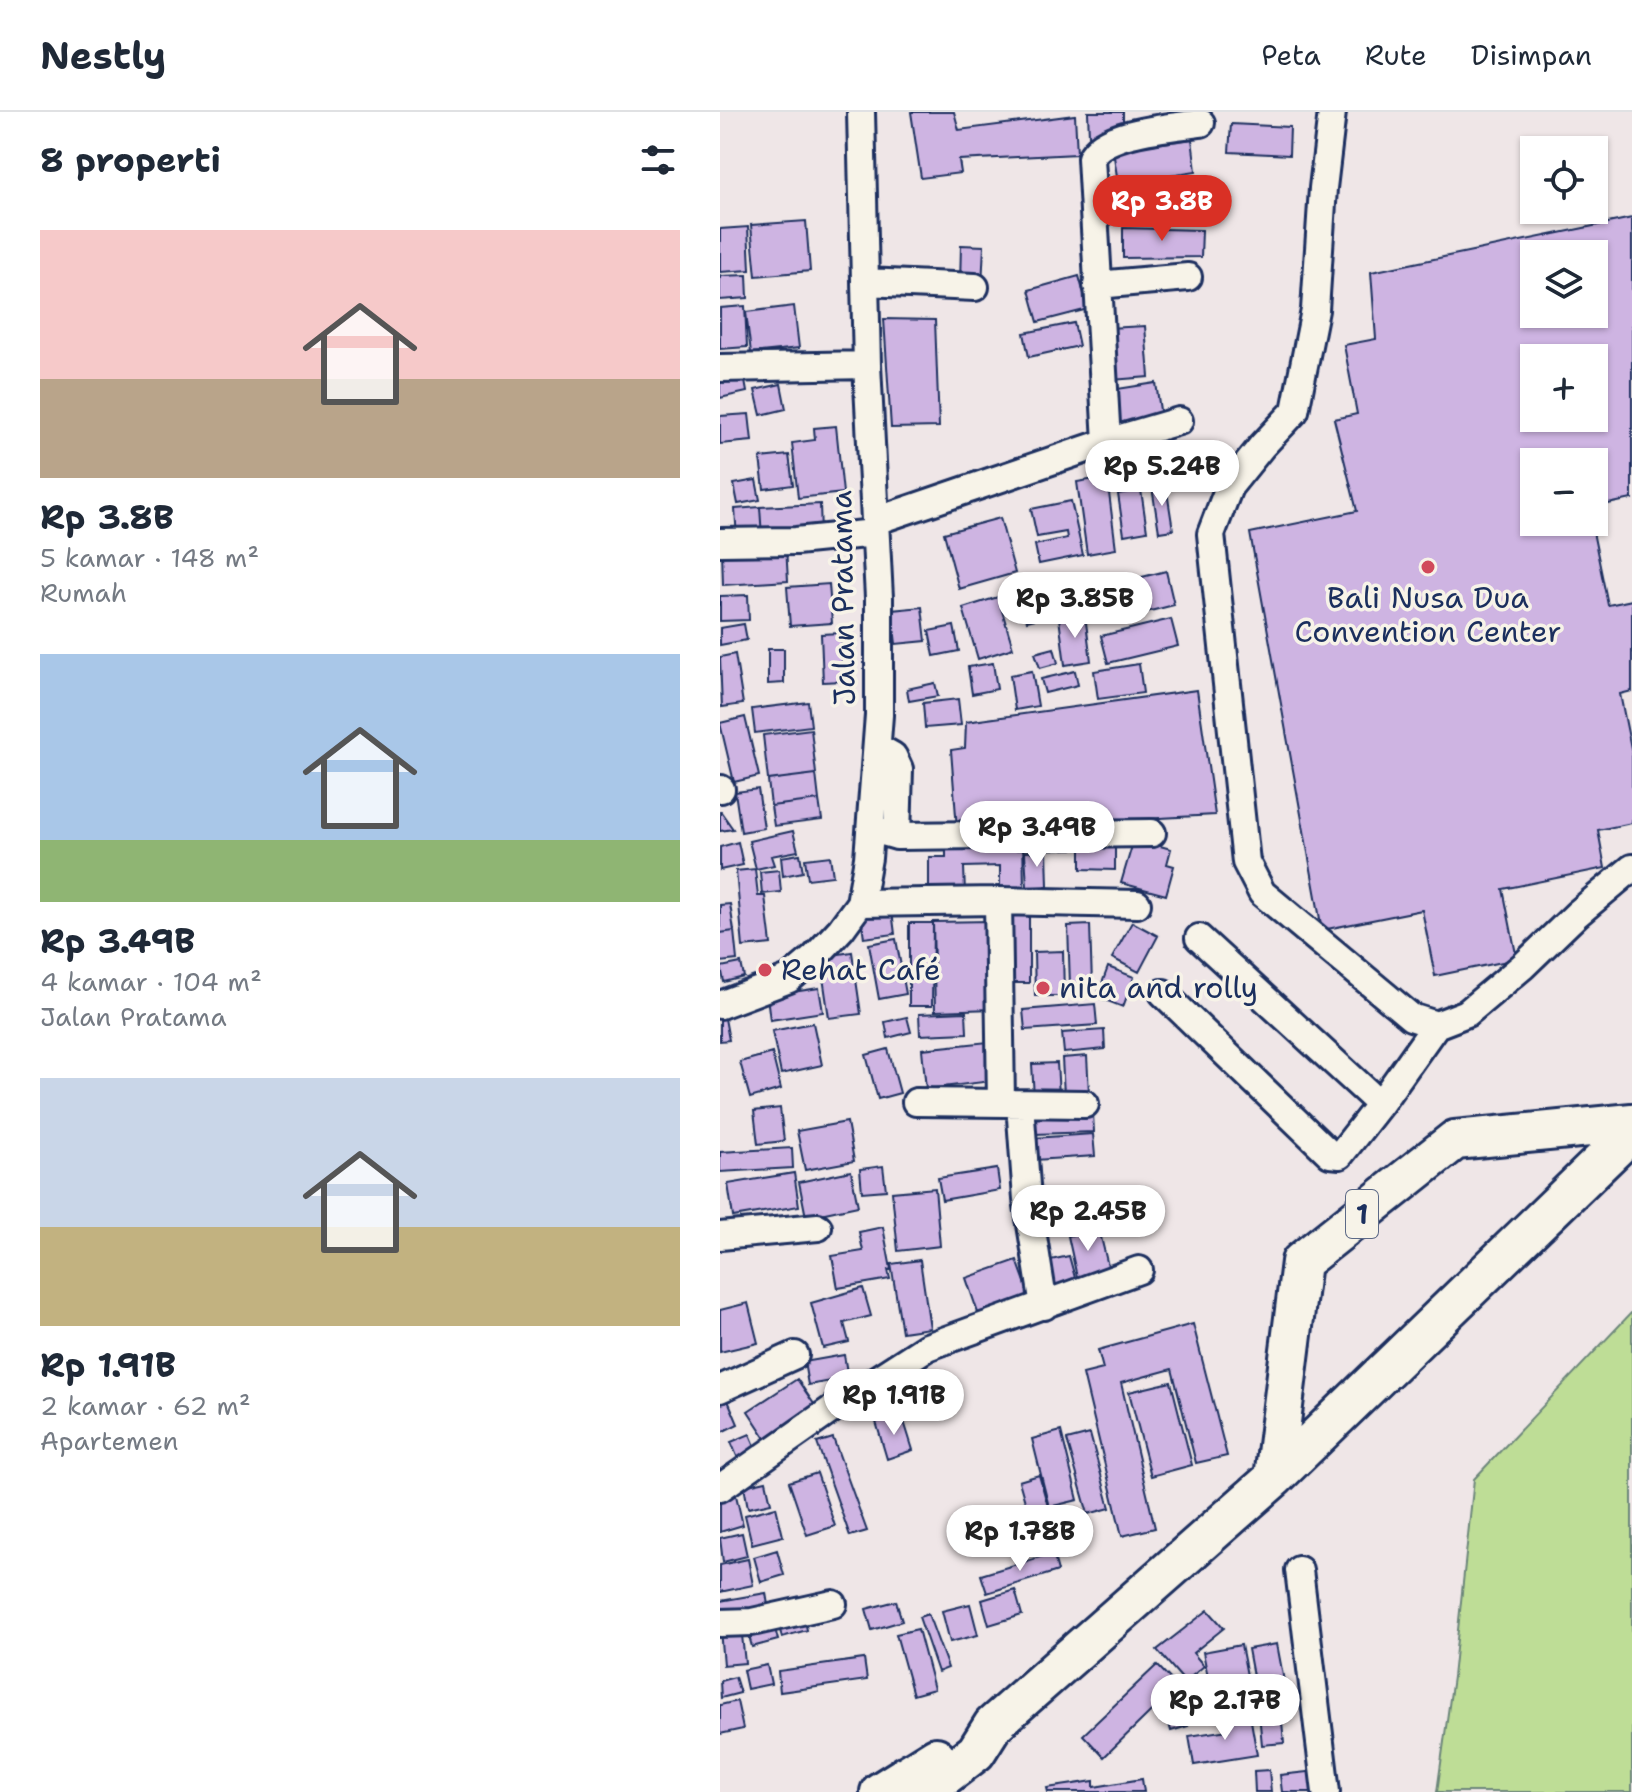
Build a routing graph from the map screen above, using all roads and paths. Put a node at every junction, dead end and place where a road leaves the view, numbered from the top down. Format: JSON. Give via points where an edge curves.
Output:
{"nodes":[{"id":1,"x":861,"y":112,"type":"edge"},
{"id":2,"x":1332,"y":112,"type":"edge"},
{"id":3,"x":1201,"y":123,"type":"dead end"},
{"id":4,"x":1188,"y":277,"type":"dead end"},
{"id":5,"x":866,"y":282,"type":"junction"},
{"id":6,"x":1097,"y":285,"type":"junction"},
{"id":7,"x":975,"y":287,"type":"dead end"},
{"id":8,"x":867,"y":365,"type":"junction"},
{"id":9,"x":720,"y":368,"type":"edge"},
{"id":10,"x":1179,"y":421,"type":"dead end"},
{"id":11,"x":1107,"y":442,"type":"junction"},
{"id":12,"x":875,"y":527,"type":"junction"},
{"id":13,"x":720,"y":542,"type":"edge"},
{"id":14,"x":877,"y":747,"type":"junction"},
{"id":15,"x":872,"y":829,"type":"junction"},
{"id":16,"x":1152,"y":833,"type":"dead end"},
{"id":17,"x":897,"y":836,"type":"junction"},
{"id":18,"x":1632,"y":868,"type":"edge"},
{"id":19,"x":998,"y":901,"type":"junction"},
{"id":20,"x":860,"y":903,"type":"junction"},
{"id":21,"x":1137,"y":904,"type":"dead end"},
{"id":22,"x":1199,"y":938,"type":"dead end"},
{"id":23,"x":1163,"y":993,"type":"dead end"},
{"id":24,"x":720,"y":1005,"type":"edge"},
{"id":25,"x":1436,"y":1025,"type":"junction"},
{"id":26,"x":916,"y":1102,"type":"dead end"},
{"id":27,"x":1011,"y":1103,"type":"junction"},
{"id":28,"x":1085,"y":1104,"type":"dead end"},
{"id":29,"x":1380,"y":1104,"type":"junction"},
{"id":30,"x":1632,"y":1123,"type":"edge"},
{"id":31,"x":1632,"y":1132,"type":"edge"},
{"id":32,"x":818,"y":1227,"type":"dead end"},
{"id":33,"x":720,"y":1236,"type":"edge"},
{"id":34,"x":1139,"y":1270,"type":"dead end"},
{"id":35,"x":1044,"y":1306,"type":"junction"},
{"id":36,"x":795,"y":1355,"type":"dead end"},
{"id":37,"x":720,"y":1389,"type":"edge"},
{"id":38,"x":1274,"y":1478,"type":"junction"},
{"id":39,"x":720,"y":1488,"type":"edge"},
{"id":40,"x":1299,"y":1570,"type":"dead end"},
{"id":41,"x":833,"y":1604,"type":"dead end"},
{"id":42,"x":720,"y":1623,"type":"edge"},
{"id":43,"x":993,"y":1725,"type":"junction"},
{"id":44,"x":880,"y":1792,"type":"edge"},
{"id":45,"x":918,"y":1792,"type":"edge"},
{"id":46,"x":1326,"y":1792,"type":"edge"}],
"edges":[{"from":1,"to":5,"type":"street","name":"Jalan Pratama"},
{"from":2,"to":25,"type":"street","via":[[1315,310],[1295,411],[1229,487],[1211,534],[1246,862],[1262,893],[1411,1017]]},
{"from":3,"to":6,"type":"street","via":[[1138,132],[1094,152]]},
{"from":4,"to":6,"type":"street"},
{"from":5,"to":7,"type":"street"},
{"from":5,"to":8,"type":"street","name":"Jalan Pratama"},
{"from":6,"to":11,"type":"street"},
{"from":8,"to":9,"type":"street"},
{"from":8,"to":12,"type":"street","name":"Jalan Pratama"},
{"from":10,"to":11,"type":"street"},
{"from":11,"to":12,"type":"street"},
{"from":12,"to":13,"type":"street","via":[[796,541]]},
{"from":12,"to":14,"type":"street","name":"Jalan Pratama"},
{"from":14,"to":15,"type":"street","name":"Jalan Pratama"},
{"from":14,"to":17,"type":"street","via":[[893,756],[899,769]]},
{"from":15,"to":17,"type":"street"},
{"from":15,"to":20,"type":"street","name":"Jalan Pratama"},
{"from":16,"to":17,"type":"street"},
{"from":18,"to":25,"type":"street","via":[[1467,1013]]},
{"from":19,"to":20,"type":"street"},
{"from":19,"to":21,"type":"street"},
{"from":19,"to":27,"type":"street"},
{"from":20,"to":24,"type":"street","name":"Jalan Pratama","via":[[789,979]]},
{"from":22,"to":29,"type":"street"},
{"from":23,"to":29,"type":"street","via":[[1330,1154],[1340,1155]]},
{"from":25,"to":29,"type":"street"},
{"from":26,"to":27,"type":"street"},
{"from":27,"to":28,"type":"street"},
{"from":27,"to":35,"type":"street"},
{"from":30,"to":38,"type":"highway","number":"1","via":[[1455,1140],[1301,1262]]},
{"from":31,"to":38,"type":"highway"},
{"from":32,"to":33,"type":"street"},
{"from":34,"to":35,"type":"street"},
{"from":35,"to":39,"type":"street","via":[[927,1347]]},
{"from":36,"to":37,"type":"street"},
{"from":38,"to":43,"type":"highway"},
{"from":40,"to":46,"type":"street"},
{"from":41,"to":42,"type":"street","via":[[752,1622]]},
{"from":43,"to":44,"type":"highway","via":[[963,1738]]},
{"from":43,"to":45,"type":"highway","via":[[976,1752]]}]}
